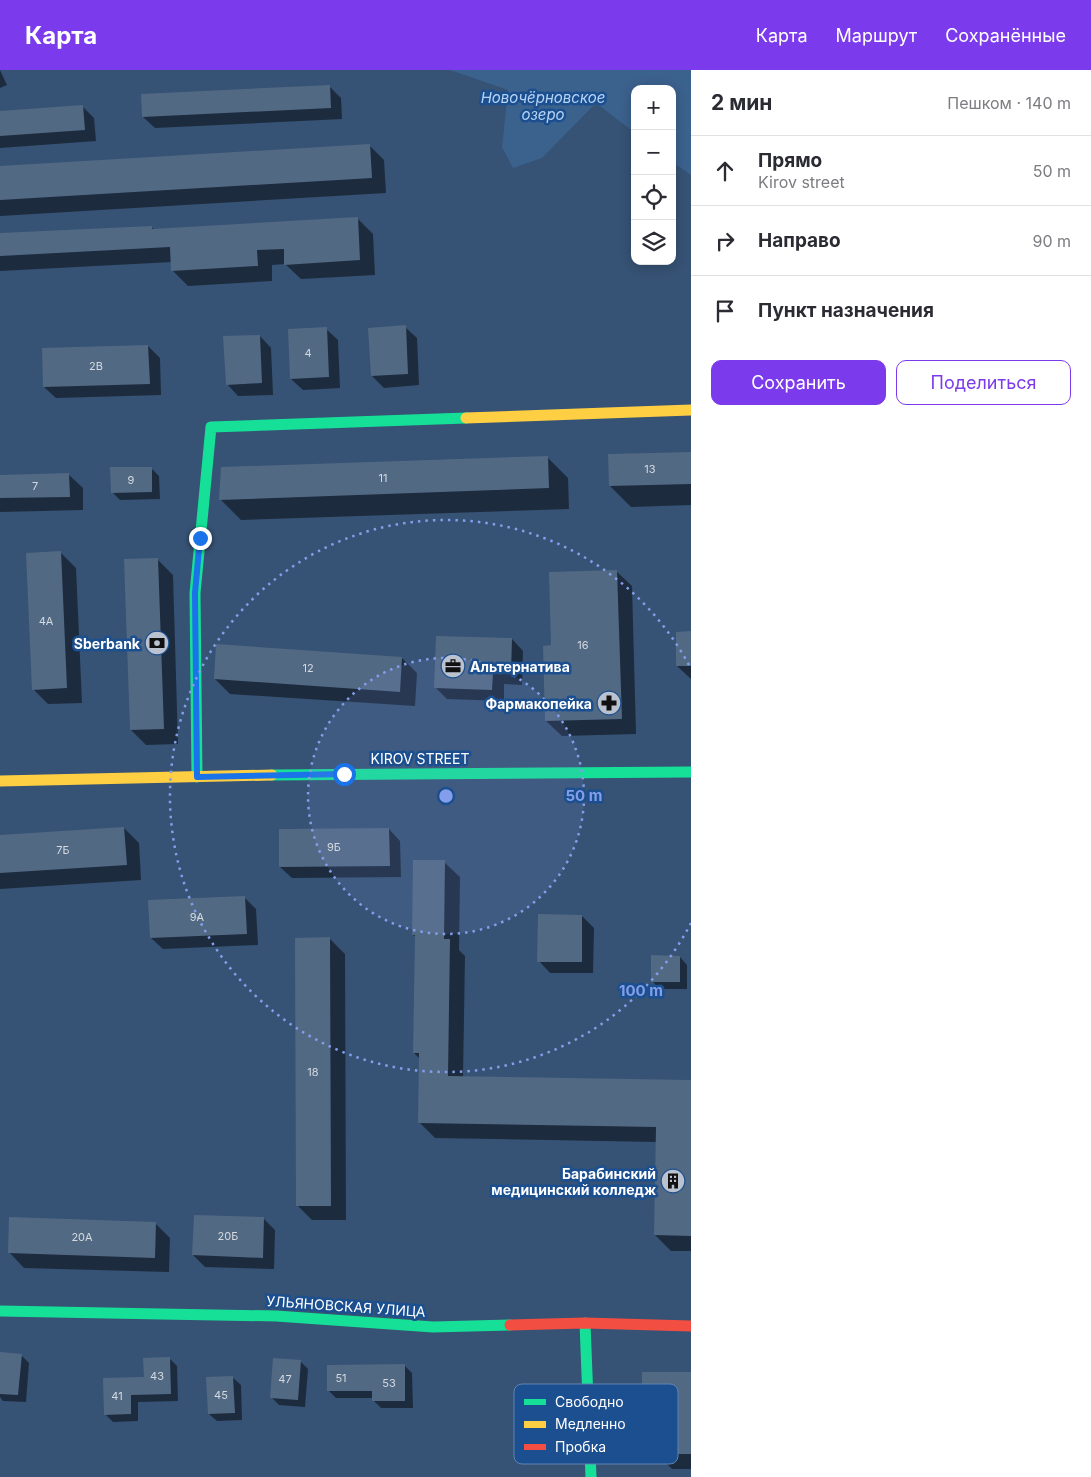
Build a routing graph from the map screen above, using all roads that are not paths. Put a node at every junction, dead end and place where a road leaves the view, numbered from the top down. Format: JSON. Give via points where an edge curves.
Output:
{"nodes":[{"id":1,"x":691,"y":410,"type":"edge"},
{"id":2,"x":691,"y":772,"type":"edge"},
{"id":3,"x":197,"y":777,"type":"junction"},
{"id":4,"x":0,"y":781,"type":"edge"},
{"id":5,"x":0,"y":1312,"type":"edge"},
{"id":6,"x":585,"y":1323,"type":"junction"},
{"id":7,"x":691,"y":1326,"type":"edge"},
{"id":8,"x":587,"y":1384,"type":"edge"},
{"id":9,"x":590,"y":1464,"type":"edge"},
{"id":10,"x":591,"y":1477,"type":"edge"}],
"edges":[{"from":1,"to":3,"type":"street","via":[[211,427],[195,593]]},
{"from":2,"to":3,"type":"street","name":"KIROV STREET"},
{"from":3,"to":4,"type":"street","name":"KIROV STREET"},
{"from":5,"to":6,"type":"street","name":"УЛЬЯНОВСКАЯ УЛИЦА","via":[[276,1316],[433,1327]]},
{"from":6,"to":7,"type":"street","name":"УЛЬЯНОВСКАЯ УЛИЦА"},
{"from":6,"to":8,"type":"street"},
{"from":9,"to":10,"type":"street"}]}
